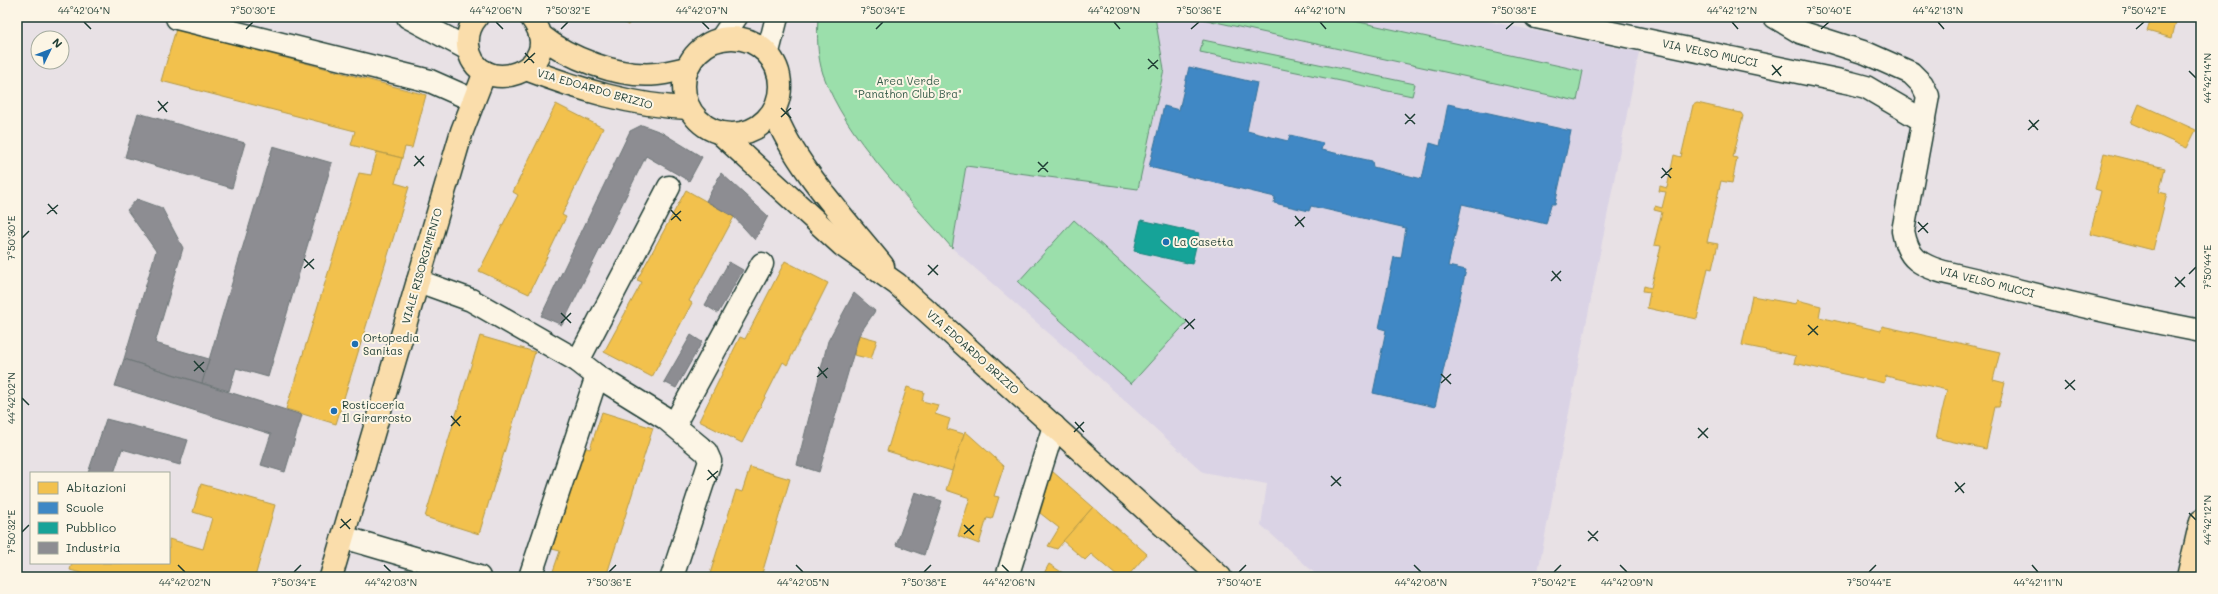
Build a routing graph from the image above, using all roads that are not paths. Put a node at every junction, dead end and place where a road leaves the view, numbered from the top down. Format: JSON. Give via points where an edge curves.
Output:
{"nodes":[{"id":1,"x":408,"y":17,"type":"edge"},
{"id":2,"x":736,"y":17,"type":"edge"},
{"id":3,"x":777,"y":17,"type":"edge"},
{"id":4,"x":1536,"y":17,"type":"edge"},
{"id":5,"x":1775,"y":17,"type":"edge"},
{"id":6,"x":177,"y":18,"type":"dead end"},
{"id":7,"x":473,"y":18,"type":"edge"},
{"id":8,"x":535,"y":26,"type":"edge"},
{"id":9,"x":721,"y":39,"type":"junction"},
{"id":10,"x":468,"y":49,"type":"junction"},
{"id":11,"x":768,"y":52,"type":"junction"},
{"id":12,"x":687,"y":68,"type":"junction"},
{"id":13,"x":526,"y":69,"type":"junction"},
{"id":14,"x":485,"y":72,"type":"junction"},
{"id":15,"x":473,"y":100,"type":"junction"},
{"id":16,"x":688,"y":108,"type":"junction"},
{"id":17,"x":774,"y":111,"type":"junction"},
{"id":18,"x":1924,"y":120,"type":"junction"},
{"id":19,"x":721,"y":134,"type":"junction"},
{"id":20,"x":669,"y":187,"type":"dead end"},
{"id":21,"x":762,"y":264,"type":"dead end"},
{"id":22,"x":418,"y":281,"type":"junction"},
{"id":23,"x":897,"y":284,"type":"junction"},
{"id":24,"x":2201,"y":331,"type":"edge"},
{"id":25,"x":578,"y":361,"type":"junction"},
{"id":26,"x":597,"y":376,"type":"junction"},
{"id":27,"x":674,"y":425,"type":"junction"},
{"id":28,"x":1054,"y":426,"type":"junction"},
{"id":29,"x":2201,"y":521,"type":"edge"},
{"id":30,"x":344,"y":537,"type":"junction"},
{"id":31,"x":331,"y":577,"type":"edge"},
{"id":32,"x":479,"y":577,"type":"edge"},
{"id":33,"x":530,"y":577,"type":"edge"},
{"id":34,"x":672,"y":577,"type":"edge"},
{"id":35,"x":1007,"y":577,"type":"edge"},
{"id":36,"x":1220,"y":577,"type":"edge"},
{"id":37,"x":2188,"y":577,"type":"edge"}],
"edges":[{"from":1,"to":10,"type":"street"},
{"from":2,"to":9,"type":"street"},
{"from":3,"to":11,"type":"street"},
{"from":4,"to":18,"type":"street","name":"VIA VELSO MUCCI","via":[[1851,83],[1866,87]]},
{"from":5,"to":18,"type":"street","name":"VIA VELSO MUCCI","via":[[1800,32],[1866,53],[1911,73],[1922,84],[1928,96]]},
{"from":6,"to":15,"type":"street","via":[[430,81]]},
{"from":7,"to":10,"type":"main road"},
{"from":8,"to":12,"type":"main road","via":[[552,45],[579,60],[626,73],[656,74]]},
{"from":8,"to":13,"type":"main road","via":[[538,54]]},
{"from":9,"to":11,"type":"main road","via":[[746,39]]},
{"from":9,"to":12,"type":"main road","via":[[706,45],[695,55]]},
{"from":10,"to":14,"type":"main road","via":[[472,58]]},
{"from":11,"to":17,"type":"main road","via":[[776,66],[780,81],[780,96]]},
{"from":12,"to":16,"type":"main road","via":[[684,94]]},
{"from":13,"to":14,"type":"main road","via":[[517,75],[506,77]]},
{"from":13,"to":16,"type":"main road","name":"VIA EDOARDO BRIZIO","via":[[620,98],[660,107]]},
{"from":14,"to":15,"type":"main road","name":"VIALE RISORGIMENTO"},
{"from":15,"to":22,"type":"main road","name":"VIALE RISORGIMENTO"},
{"from":16,"to":19,"type":"main road","via":[[696,119]]},
{"from":17,"to":19,"type":"main road","via":[[765,122],[752,131],[737,135]]},
{"from":17,"to":23,"type":"main road","via":[[782,132],[811,176]]},
{"from":18,"to":24,"type":"street","name":"VIA VELSO MUCCI","via":[[1903,231],[1906,245],[1917,260],[1934,268],[2003,286]]},
{"from":19,"to":23,"type":"main road","name":"VIA EDOARDO BRIZIO","via":[[842,245]]},
{"from":20,"to":25,"type":"street"},
{"from":21,"to":27,"type":"street"},
{"from":22,"to":25,"type":"street","via":[[471,300]]},
{"from":22,"to":30,"type":"main road","name":"VIALE RISORGIMENTO"},
{"from":23,"to":28,"type":"main road","name":"VIA EDOARDO BRIZIO"},
{"from":25,"to":26,"type":"street"},
{"from":26,"to":27,"type":"street"},
{"from":26,"to":33,"type":"street"},
{"from":27,"to":34,"type":"street","via":[[706,452],[710,461]]},
{"from":28,"to":35,"type":"street"},
{"from":28,"to":36,"type":"main road","name":"VIA EDOARDO BRIZIO"},
{"from":29,"to":37,"type":"main road"},
{"from":30,"to":31,"type":"main road","name":"VIALE RISORGIMENTO"},
{"from":30,"to":32,"type":"street"}]}
